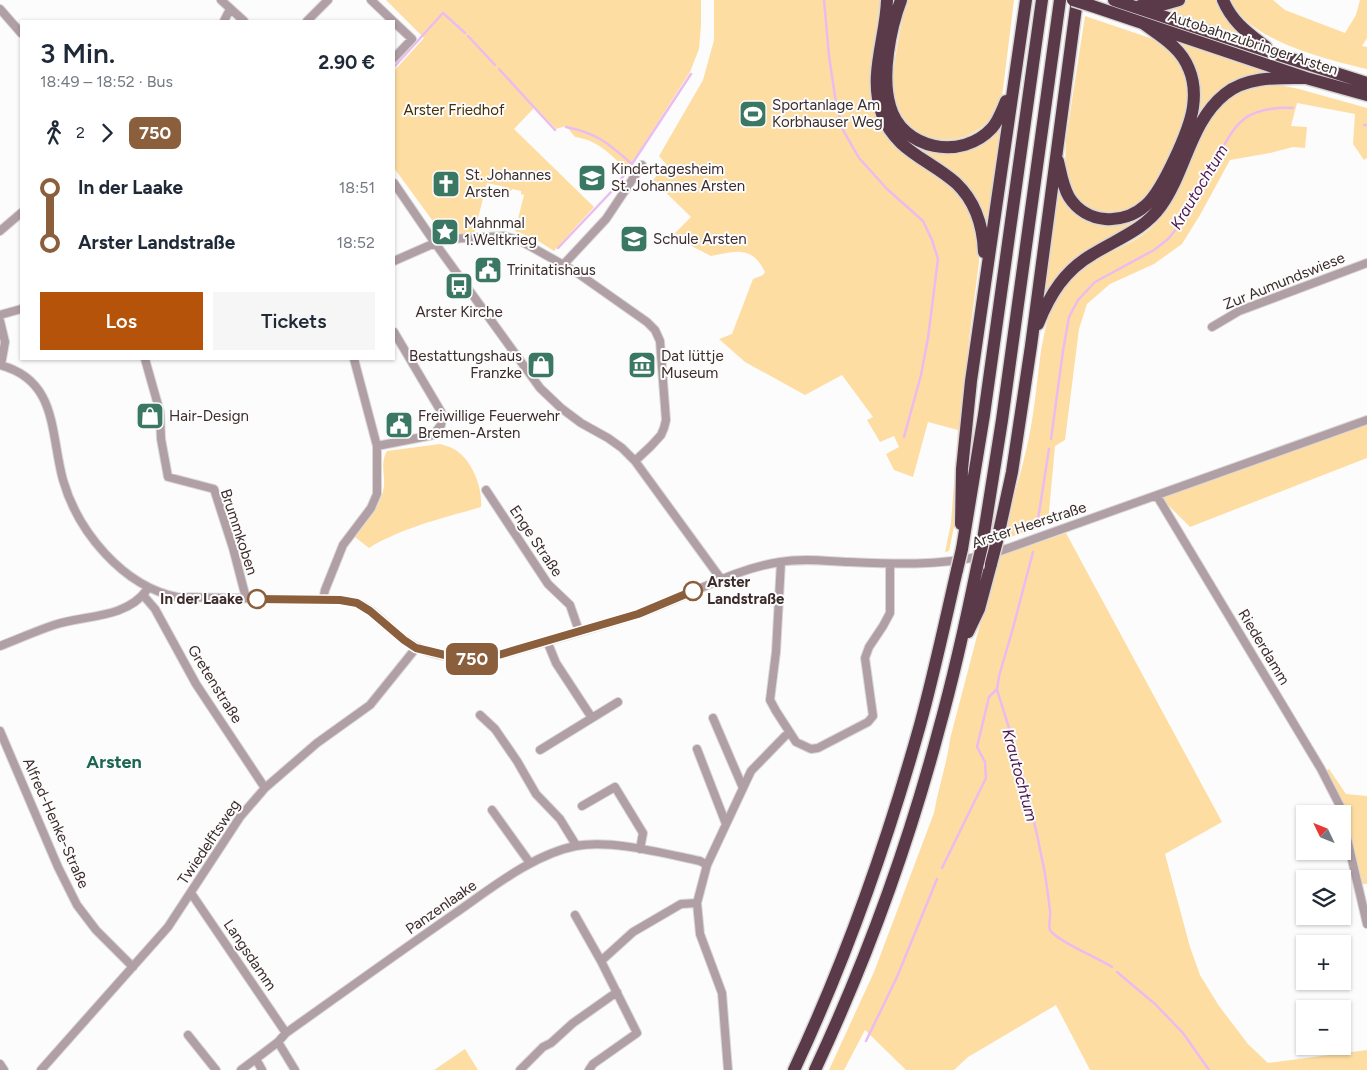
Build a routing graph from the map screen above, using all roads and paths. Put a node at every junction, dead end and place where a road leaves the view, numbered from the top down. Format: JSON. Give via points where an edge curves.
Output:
{"nodes":[{"id":1,"x":220,"y":0,"type":"edge"},
{"id":2,"x":328,"y":0,"type":"edge"},
{"id":3,"x":371,"y":0,"type":"edge"},
{"id":4,"x":887,"y":0,"type":"edge"},
{"id":5,"x":902,"y":0,"type":"edge"},
{"id":6,"x":1026,"y":0,"type":"edge"},
{"id":7,"x":1042,"y":0,"type":"edge"},
{"id":8,"x":1060,"y":0,"type":"edge"},
{"id":9,"x":1073,"y":0,"type":"edge"},
{"id":10,"x":1077,"y":0,"type":"edge"},
{"id":11,"x":1114,"y":0,"type":"edge"},
{"id":12,"x":1179,"y":0,"type":"edge"},
{"id":13,"x":1223,"y":0,"type":"edge"},
{"id":14,"x":1132,"y":6,"type":"junction"},
{"id":15,"x":0,"y":9,"type":"edge"},
{"id":16,"x":230,"y":9,"type":"junction"},
{"id":17,"x":224,"y":20,"type":"edge"},
{"id":18,"x":243,"y":20,"type":"edge"},
{"id":19,"x":309,"y":20,"type":"edge"},
{"id":20,"x":393,"y":20,"type":"edge"},
{"id":21,"x":395,"y":22,"type":"edge"},
{"id":22,"x":1144,"y":24,"type":"junction"},
{"id":23,"x":20,"y":32,"type":"edge"},
{"id":24,"x":1278,"y":55,"type":"junction"},
{"id":25,"x":395,"y":57,"type":"edge"},
{"id":26,"x":1015,"y":74,"type":"junction"},
{"id":27,"x":1306,"y":78,"type":"junction"},
{"id":28,"x":1367,"y":83,"type":"edge"},
{"id":29,"x":1367,"y":95,"type":"edge"},
{"id":30,"x":1056,"y":150,"type":"junction"},
{"id":31,"x":642,"y":166,"type":"dead end"},
{"id":32,"x":395,"y":185,"type":"edge"},
{"id":33,"x":20,"y":214,"type":"edge"},
{"id":34,"x":0,"y":232,"type":"edge"},
{"id":35,"x":435,"y":243,"type":"junction"},
{"id":36,"x":395,"y":261,"type":"edge"},
{"id":37,"x":1367,"y":263,"type":"edge"},
{"id":38,"x":564,"y":264,"type":"junction"},
{"id":39,"x":986,"y":276,"type":"junction"},
{"id":40,"x":20,"y":309,"type":"edge"},
{"id":41,"x":0,"y":315,"type":"edge"},
{"id":42,"x":0,"y":321,"type":"edge"},
{"id":43,"x":1212,"y":327,"type":"dead end"},
{"id":44,"x":395,"y":334,"type":"edge"},
{"id":45,"x":1031,"y":346,"type":"junction"},
{"id":46,"x":145,"y":360,"type":"edge"},
{"id":47,"x":354,"y":360,"type":"edge"},
{"id":48,"x":1,"y":365,"type":"edge"},
{"id":49,"x":1367,"y":420,"type":"edge"},
{"id":50,"x":378,"y":446,"type":"junction"},
{"id":51,"x":634,"y":461,"type":"junction"},
{"id":52,"x":486,"y":490,"type":"dead end"},
{"id":53,"x":1157,"y":496,"type":"junction"},
{"id":54,"x":962,"y":549,"type":"junction"},
{"id":55,"x":781,"y":562,"type":"junction"},
{"id":56,"x":890,"y":564,"type":"junction"},
{"id":57,"x":721,"y":579,"type":"junction"},
{"id":58,"x":146,"y":591,"type":"junction"},
{"id":59,"x":246,"y":598,"type":"junction"},
{"id":60,"x":323,"y":600,"type":"junction"},
{"id":61,"x":579,"y":631,"type":"junction"},
{"id":62,"x":547,"y":641,"type":"junction"},
{"id":63,"x":0,"y":646,"type":"edge"},
{"id":64,"x":416,"y":648,"type":"junction"},
{"id":65,"x":960,"y":648,"type":"junction"},
{"id":66,"x":618,"y":702,"type":"dead end"},
{"id":67,"x":480,"y":715,"type":"dead end"},
{"id":68,"x":592,"y":718,"type":"junction"},
{"id":69,"x":714,"y":718,"type":"dead end"},
{"id":70,"x":0,"y":731,"type":"edge"},
{"id":71,"x":789,"y":732,"type":"junction"},
{"id":72,"x":697,"y":749,"type":"dead end"},
{"id":73,"x":540,"y":750,"type":"dead end"},
{"id":74,"x":623,"y":782,"type":"dead end"},
{"id":75,"x":615,"y":787,"type":"junction"},
{"id":76,"x":265,"y":788,"type":"junction"},
{"id":77,"x":743,"y":788,"type":"junction"},
{"id":78,"x":1340,"y":805,"type":"edge"},
{"id":79,"x":582,"y":806,"type":"dead end"},
{"id":80,"x":492,"y":810,"type":"dead end"},
{"id":81,"x":726,"y":824,"type":"junction"},
{"id":82,"x":576,"y":845,"type":"junction"},
{"id":83,"x":640,"y":849,"type":"junction"},
{"id":84,"x":1351,"y":854,"type":"edge"},
{"id":85,"x":530,"y":864,"type":"junction"},
{"id":86,"x":706,"y":865,"type":"junction"},
{"id":87,"x":191,"y":893,"type":"junction"},
{"id":88,"x":697,"y":903,"type":"junction"},
{"id":89,"x":575,"y":915,"type":"dead end"},
{"id":90,"x":1367,"y":924,"type":"edge"},
{"id":91,"x":601,"y":961,"type":"junction"},
{"id":92,"x":133,"y":967,"type":"junction"},
{"id":93,"x":618,"y":992,"type":"junction"},
{"id":94,"x":286,"y":1033,"type":"junction"},
{"id":95,"x":188,"y":1035,"type":"dead end"},
{"id":96,"x":278,"y":1042,"type":"junction"},
{"id":97,"x":256,"y":1059,"type":"junction"},
{"id":98,"x":0,"y":1064,"type":"edge"},
{"id":99,"x":4,"y":1070,"type":"edge"},
{"id":100,"x":42,"y":1070,"type":"edge"},
{"id":101,"x":216,"y":1070,"type":"edge"},
{"id":102,"x":241,"y":1070,"type":"edge"},
{"id":103,"x":262,"y":1070,"type":"edge"},
{"id":104,"x":295,"y":1070,"type":"edge"},
{"id":105,"x":520,"y":1070,"type":"edge"},
{"id":106,"x":589,"y":1070,"type":"edge"},
{"id":107,"x":728,"y":1070,"type":"edge"},
{"id":108,"x":794,"y":1070,"type":"edge"},
{"id":109,"x":815,"y":1070,"type":"edge"}],
"edges":[{"from":1,"to":16,"type":"street"},
{"from":2,"to":19,"type":"street"},
{"from":3,"to":20,"type":"street"},
{"from":4,"to":39,"type":"highway","via":[[876,86],[882,114],[902,146],[956,183],[968,198],[982,231]]},
{"from":5,"to":26,"type":"highway","via":[[886,73],[890,107],[907,133],[922,143],[954,147],[984,135],[1000,117]]},
{"from":6,"to":26,"type":"highway"},
{"from":7,"to":54,"type":"highway"},
{"from":8,"to":65,"type":"highway","bridge":true,"via":[[1002,420],[982,546]]},
{"from":9,"to":22,"type":"highway","name":"Autobahnzubringer Arsten","bridge":true},
{"from":10,"to":30,"type":"highway"},
{"from":11,"to":14,"type":"highway","name":"Autobahnzubringer Arsten"},
{"from":12,"to":14,"type":"highway"},
{"from":13,"to":24,"type":"highway","via":[[1240,26]]},
{"from":14,"to":24,"type":"highway","name":"Autobahnzubringer Arsten"},
{"from":15,"to":23,"type":"street"},
{"from":16,"to":17,"type":"street"},
{"from":16,"to":18,"type":"street"},
{"from":21,"to":25,"type":"street","via":[[412,39]]},
{"from":22,"to":27,"type":"highway","name":"Autobahnzubringer Arsten"},
{"from":22,"to":30,"type":"highway","via":[[1180,52],[1190,70],[1195,90],[1184,136],[1160,189],[1144,207],[1130,215],[1110,220],[1092,217],[1076,206],[1066,192]]},
{"from":24,"to":28,"type":"highway","name":"Autobahnzubringer Arsten"},
{"from":26,"to":39,"type":"highway"},
{"from":27,"to":29,"type":"highway","name":"Autobahnzubringer Arsten"},
{"from":27,"to":45,"type":"highway","via":[[1251,81],[1226,93],[1211,107],[1161,207],[1132,233],[1092,254],[1065,275],[1046,304]]},
{"from":30,"to":45,"type":"highway"},
{"from":31,"to":38,"type":"street","via":[[606,219]]},
{"from":32,"to":35,"type":"street"},
{"from":33,"to":34,"type":"street"},
{"from":35,"to":36,"type":"street"},
{"from":35,"to":38,"type":"street","via":[[449,239],[504,236],[519,240]]},
{"from":35,"to":51,"type":"street","via":[[540,388],[561,408],[622,448]]},
{"from":37,"to":43,"type":"street","name":"Zur Aumundswiese","via":[[1239,311]]},
{"from":38,"to":51,"type":"street","via":[[647,322],[660,341],[666,420],[661,436]]},
{"from":39,"to":54,"type":"highway","via":[[962,469]]},
{"from":40,"to":41,"type":"street"},
{"from":42,"to":48,"type":"street","via":[[5,342]]},
{"from":44,"to":50,"type":"street","via":[[443,420],[433,435]]},
{"from":45,"to":65,"type":"highway","bridge":true,"via":[[997,541],[979,609]]},
{"from":46,"to":59,"type":"street","name":"Brummkoben","via":[[160,412],[168,476],[214,489]]},
{"from":47,"to":50,"type":"street"},
{"from":48,"to":58,"type":"street","name":"Arster Heerstraße","via":[[23,374],[40,390],[49,411],[63,478],[76,510],[89,534]]},
{"from":49,"to":53,"type":"street","name":"Arster Heerstraße"},
{"from":50,"to":60,"type":"street","via":[[377,494],[371,508],[343,546]]},
{"from":51,"to":57,"type":"street"},
{"from":52,"to":61,"type":"street","name":"Enge Straße","via":[[548,584],[570,605]]},
{"from":53,"to":56,"type":"street","name":"Arster Heerstraße","via":[[1001,552],[943,563]]},
{"from":53,"to":78,"type":"street","name":"Riederdamm","via":[[1322,769]]},
{"from":54,"to":108,"type":"highway","bridge":true,"via":[[921,724],[894,814],[842,960]]},
{"from":55,"to":56,"type":"street","name":"Arster Heerstraße","via":[[810,560]]},
{"from":55,"to":57,"type":"street","name":"Arster Heerstraße"},
{"from":55,"to":71,"type":"street","via":[[776,652],[770,693],[771,703]]},
{"from":56,"to":71,"type":"street","via":[[890,613],[868,647],[865,658],[872,716],[868,722],[818,748],[811,749],[796,742]]},
{"from":57,"to":61,"type":"street","name":"Arster Heerstraße","via":[[638,614]]},
{"from":58,"to":59,"type":"street","name":"Arster Heerstraße","via":[[178,598]]},
{"from":58,"to":63,"type":"street","via":[[135,603],[114,612],[54,624]]},
{"from":58,"to":76,"type":"street","name":"Gretenstraße","via":[[196,684]]},
{"from":59,"to":60,"type":"street","name":"Arster Heerstraße"},
{"from":60,"to":64,"type":"street","name":"Arster Heerstraße","via":[[357,603]]},
{"from":61,"to":62,"type":"street","name":"Arster Heerstraße"},
{"from":62,"to":64,"type":"street","name":"Arster Heerstraße","via":[[488,658],[472,659]]},
{"from":62,"to":68,"type":"street","via":[[556,663]]},
{"from":64,"to":76,"type":"street","name":"Twiedelftsweg","via":[[370,705],[317,743]]},
{"from":65,"to":109,"type":"highway","via":[[931,757],[888,892],[860,968]]},
{"from":66,"to":68,"type":"street"},
{"from":67,"to":82,"type":"street","via":[[505,742],[536,794],[560,819]]},
{"from":68,"to":73,"type":"street"},
{"from":69,"to":77,"type":"street"},
{"from":70,"to":92,"type":"street","name":"Alfred-Henke-Straße","via":[[77,906]]},
{"from":71,"to":77,"type":"street","via":[[751,771]]},
{"from":72,"to":81,"type":"street"},
{"from":74,"to":75,"type":"street"},
{"from":75,"to":79,"type":"street"},
{"from":75,"to":83,"type":"street","via":[[643,833]]},
{"from":76,"to":87,"type":"street","name":"Twiedelftsweg","via":[[240,817]]},
{"from":77,"to":81,"type":"street"},
{"from":80,"to":85,"type":"street"},
{"from":81,"to":86,"type":"street"},
{"from":82,"to":83,"type":"street","name":"Panzenlaake"},
{"from":82,"to":85,"type":"street","name":"Panzenlaake"},
{"from":83,"to":86,"type":"street","name":"Panzenlaake"},
{"from":84,"to":90,"type":"street","name":"Riederdamm"},
{"from":85,"to":94,"type":"street","name":"Panzenlaake"},
{"from":86,"to":88,"type":"street"},
{"from":87,"to":92,"type":"street","name":"Twiedelftsweg"},
{"from":87,"to":94,"type":"street","name":"Langsdamm"},
{"from":88,"to":91,"type":"street","via":[[681,904],[633,932]]},
{"from":88,"to":107,"type":"street","via":[[700,934],[722,994]]},
{"from":89,"to":91,"type":"street"},
{"from":91,"to":93,"type":"street"},
{"from":92,"to":100,"type":"street","name":"Twiedelftsweg"},
{"from":93,"to":105,"type":"street","via":[[573,1023]]},
{"from":93,"to":106,"type":"street","via":[[637,1033]]},
{"from":94,"to":96,"type":"street","name":"Panzenlaake"},
{"from":95,"to":101,"type":"street"},
{"from":96,"to":97,"type":"street","name":"Panzenlaake"},
{"from":96,"to":104,"type":"street"},
{"from":97,"to":102,"type":"street","name":"Panzenlaake"},
{"from":97,"to":103,"type":"street"},
{"from":98,"to":99,"type":"street"}]}
